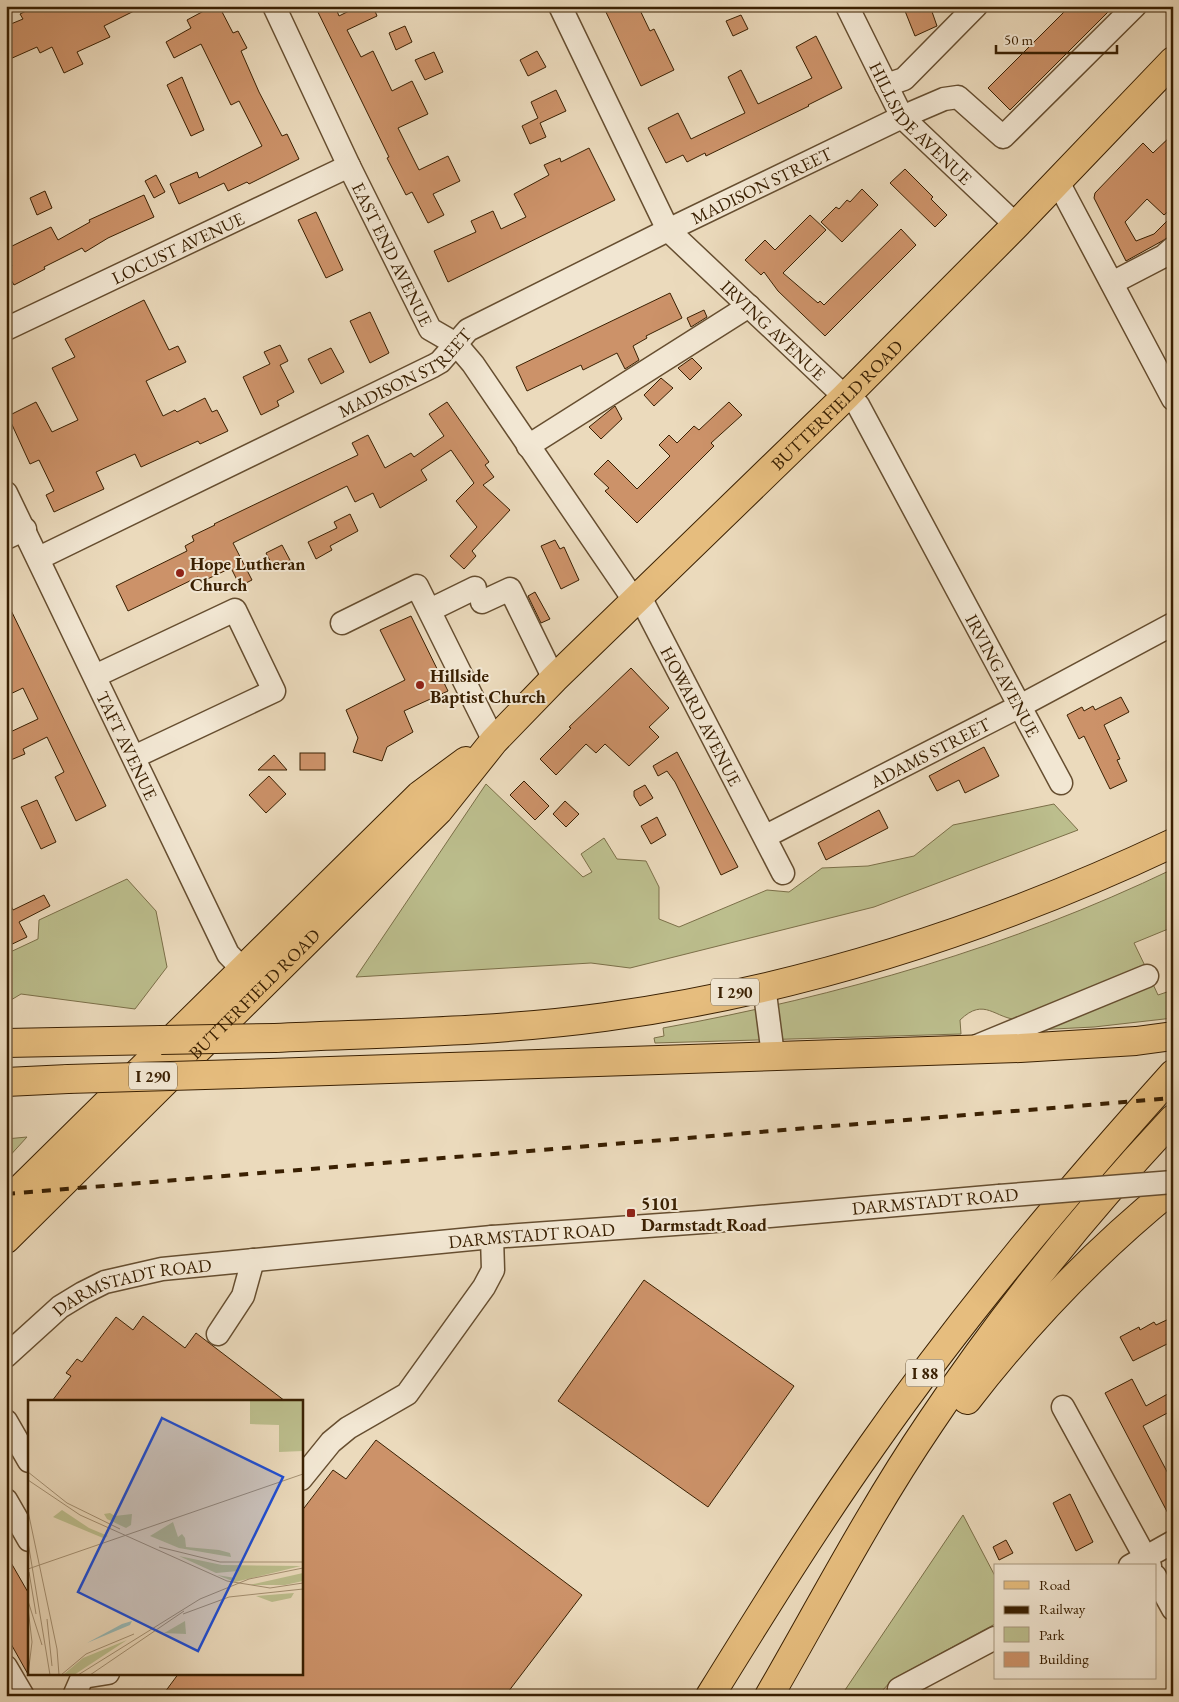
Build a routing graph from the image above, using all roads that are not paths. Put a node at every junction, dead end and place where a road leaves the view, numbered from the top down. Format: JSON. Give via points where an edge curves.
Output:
{"nodes":[{"id":1,"x":274,"y":6,"type":"edge"},
{"id":2,"x":560,"y":6,"type":"edge"},
{"id":3,"x":847,"y":6,"type":"edge"},
{"id":4,"x":976,"y":6,"type":"edge"},
{"id":5,"x":1135,"y":6,"type":"edge"},
{"id":6,"x":1173,"y":61,"type":"edge"},
{"id":7,"x":886,"y":85,"type":"junction"},
{"id":8,"x":902,"y":117,"type":"junction"},
{"id":9,"x":349,"y":166,"type":"junction"},
{"id":10,"x":1058,"y":182,"type":"junction"},
{"id":11,"x":1016,"y":225,"type":"junction"},
{"id":12,"x":668,"y":230,"type":"junction"},
{"id":13,"x":1173,"y":248,"type":"edge"},
{"id":14,"x":1112,"y":283,"type":"junction"},
{"id":15,"x":749,"y":306,"type":"junction"},
{"id":16,"x":6,"y":329,"type":"edge"},
{"id":17,"x":456,"y":344,"type":"junction"},
{"id":18,"x":845,"y":397,"type":"junction"},
{"id":19,"x":1173,"y":399,"type":"edge"},
{"id":20,"x":528,"y":446,"type":"junction"},
{"id":21,"x":6,"y":493,"type":"edge"},
{"id":22,"x":16,"y":534,"type":"edge"},
{"id":23,"x":39,"y":558,"type":"junction"},
{"id":24,"x":636,"y":597,"type":"junction"},
{"id":25,"x":430,"y":610,"type":"junction"},
{"id":26,"x":342,"y":623,"type":"dead end"},
{"id":27,"x":1173,"y":624,"type":"edge"},
{"id":28,"x":96,"y":676,"type":"junction"},
{"id":29,"x":554,"y":679,"type":"junction"},
{"id":30,"x":1020,"y":706,"type":"junction"},
{"id":31,"x":494,"y":741,"type":"junction"},
{"id":32,"x":134,"y":757,"type":"junction"},
{"id":33,"x":1061,"y":783,"type":"dead end"},
{"id":34,"x":766,"y":836,"type":"junction"},
{"id":35,"x":1173,"y":843,"type":"edge"},
{"id":36,"x":783,"y":873,"type":"dead end"},
{"id":37,"x":242,"y":968,"type":"junction"},
{"id":38,"x":1147,"y":976,"type":"dead end"},
{"id":39,"x":764,"y":986,"type":"junction"},
{"id":40,"x":261,"y":988,"type":"junction"},
{"id":41,"x":1173,"y":1036,"type":"edge"},
{"id":42,"x":6,"y":1043,"type":"edge"},
{"id":43,"x":968,"y":1050,"type":"junction"},
{"id":44,"x":773,"y":1055,"type":"junction"},
{"id":45,"x":1173,"y":1074,"type":"edge"},
{"id":46,"x":6,"y":1082,"type":"edge"},
{"id":47,"x":1173,"y":1119,"type":"edge"},
{"id":48,"x":1173,"y":1182,"type":"edge"},
{"id":49,"x":1173,"y":1188,"type":"edge"},
{"id":50,"x":6,"y":1203,"type":"edge"},
{"id":51,"x":492,"y":1237,"type":"junction"},
{"id":52,"x":6,"y":1239,"type":"edge"},
{"id":53,"x":253,"y":1260,"type":"junction"},
{"id":54,"x":218,"y":1334,"type":"dead end"},
{"id":55,"x":6,"y":1356,"type":"edge"},
{"id":56,"x":1063,"y":1407,"type":"dead end"},
{"id":57,"x":6,"y":1420,"type":"edge"},
{"id":58,"x":28,"y":1459,"type":"edge"},
{"id":59,"x":302,"y":1478,"type":"edge"},
{"id":60,"x":6,"y":1500,"type":"edge"},
{"id":61,"x":877,"y":1508,"type":"junction"},
{"id":62,"x":28,"y":1538,"type":"edge"},
{"id":63,"x":1173,"y":1542,"type":"edge"},
{"id":64,"x":1144,"y":1564,"type":"edge"},
{"id":65,"x":1147,"y":1564,"type":"edge"},
{"id":66,"x":1156,"y":1583,"type":"edge"},
{"id":67,"x":1173,"y":1609,"type":"edge"},
{"id":68,"x":994,"y":1639,"type":"edge"},
{"id":69,"x":6,"y":1666,"type":"edge"},
{"id":70,"x":105,"y":1674,"type":"edge"},
{"id":71,"x":80,"y":1682,"type":"edge"},
{"id":72,"x":901,"y":1693,"type":"edge"},
{"id":73,"x":23,"y":1696,"type":"edge"},
{"id":74,"x":710,"y":1696,"type":"edge"},
{"id":75,"x":769,"y":1696,"type":"edge"}],
"edges":[{"from":1,"to":9,"type":"street","name":"EAST END AVENUE"},
{"from":2,"to":12,"type":"street","name":"IRVING AVENUE"},
{"from":3,"to":7,"type":"street","name":"HILLSIDE AVENUE"},
{"from":4,"to":7,"type":"street","via":[[904,80]]},
{"from":5,"to":8,"type":"street","name":"MADISON STREET","via":[[1003,137],[958,97],[944,99]]},
{"from":6,"to":10,"type":"main road","name":"BUTTERFIELD ROAD"},
{"from":7,"to":8,"type":"street","name":"HILLSIDE AVENUE"},
{"from":8,"to":11,"type":"street","name":"HILLSIDE AVENUE"},
{"from":8,"to":12,"type":"street","name":"MADISON STREET"},
{"from":9,"to":16,"type":"street","name":"LOCUST AVENUE"},
{"from":9,"to":17,"type":"street","name":"EAST END AVENUE","via":[[430,330]]},
{"from":10,"to":11,"type":"main road","name":"BUTTERFIELD ROAD"},
{"from":10,"to":14,"type":"street"},
{"from":11,"to":18,"type":"main road","name":"BUTTERFIELD ROAD"},
{"from":12,"to":15,"type":"street","name":"IRVING AVENUE"},
{"from":12,"to":17,"type":"street","name":"MADISON STREET","via":[[468,330]]},
{"from":13,"to":14,"type":"street"},
{"from":14,"to":19,"type":"street"},
{"from":15,"to":18,"type":"street","name":"IRVING AVENUE"},
{"from":15,"to":20,"type":"street"},
{"from":17,"to":20,"type":"street","name":"EAST END AVENUE"},
{"from":17,"to":23,"type":"street","name":"MADISON STREET","via":[[433,366]]},
{"from":18,"to":24,"type":"main road","name":"BUTTERFIELD ROAD"},
{"from":18,"to":30,"type":"street","name":"IRVING AVENUE","via":[[858,405]]},
{"from":20,"to":24,"type":"street","name":"EAST END AVENUE"},
{"from":21,"to":22,"type":"street","name":"TAFT AVENUE"},
{"from":22,"to":23,"type":"street","name":"TAFT AVENUE"},
{"from":23,"to":28,"type":"street","name":"TAFT AVENUE"},
{"from":24,"to":29,"type":"main road","name":"BUTTERFIELD ROAD"},
{"from":24,"to":34,"type":"street","name":"HOWARD AVENUE"},
{"from":25,"to":26,"type":"street","via":[[417,586]]},
{"from":25,"to":29,"type":"street","via":[[510,589]]},
{"from":25,"to":31,"type":"street"},
{"from":27,"to":30,"type":"street","name":"ADAMS STREET"},
{"from":28,"to":32,"type":"street","name":"TAFT AVENUE"},
{"from":28,"to":32,"type":"street","via":[[235,610],[274,691]]},
{"from":29,"to":31,"type":"main road","name":"BUTTERFIELD ROAD"},
{"from":30,"to":33,"type":"street","name":"IRVING AVENUE"},
{"from":30,"to":34,"type":"street","name":"ADAMS STREET"},
{"from":31,"to":37,"type":"main road","name":"BUTTERFIELD ROAD","via":[[420,795]]},
{"from":31,"to":40,"type":"main road","name":"BUTTERFIELD ROAD","via":[[439,810]]},
{"from":32,"to":37,"type":"street","name":"TAFT AVENUE","via":[[228,954]]},
{"from":34,"to":36,"type":"street","name":"HOWARD AVENUE"},
{"from":35,"to":39,"type":"main road","number":"I 290","via":[[1086,883],[945,936],[846,966]]},
{"from":37,"to":40,"type":"street","name":"TAFT AVENUE"},
{"from":37,"to":50,"type":"main road","name":"BUTTERFIELD ROAD"},
{"from":38,"to":43,"type":"street"},
{"from":39,"to":42,"type":"main road","number":"I 290","bridge":true,"via":[[596,1018],[482,1028],[275,1038]]},
{"from":39,"to":44,"type":"street"},
{"from":40,"to":52,"type":"main road","name":"BUTTERFIELD ROAD"},
{"from":41,"to":43,"type":"main road","number":"I 290"},
{"from":43,"to":44,"type":"main road","number":"I 290"},
{"from":44,"to":46,"type":"main road","number":"I 290","bridge":true},
{"from":45,"to":74,"type":"main road","number":"I 88","via":[[1060,1202],[949,1340],[871,1447]]},
{"from":47,"to":61,"type":"main road","number":"I 88","via":[[1103,1195],[1002,1320]]},
{"from":48,"to":51,"type":"street","name":"DARMSTADT ROAD","bridge":true},
{"from":49,"to":61,"type":"main road","via":[[1107,1244],[1044,1306],[940,1436]]},
{"from":51,"to":53,"type":"street","name":"DARMSTADT ROAD"},
{"from":51,"to":59,"type":"street","via":[[493,1270],[407,1394],[348,1428],[331,1442]]},
{"from":53,"to":54,"type":"street","via":[[243,1296]]},
{"from":53,"to":55,"type":"street","name":"DARMSTADT ROAD","via":[[162,1269],[105,1282],[60,1307]]},
{"from":56,"to":64,"type":"street"},
{"from":57,"to":58,"type":"street"},
{"from":60,"to":62,"type":"street"},
{"from":61,"to":75,"type":"main road","number":"I 88"},
{"from":63,"to":65,"type":"street"},
{"from":66,"to":67,"type":"street"},
{"from":68,"to":72,"type":"street"},
{"from":69,"to":73,"type":"street"},
{"from":70,"to":71,"type":"street"}]}
